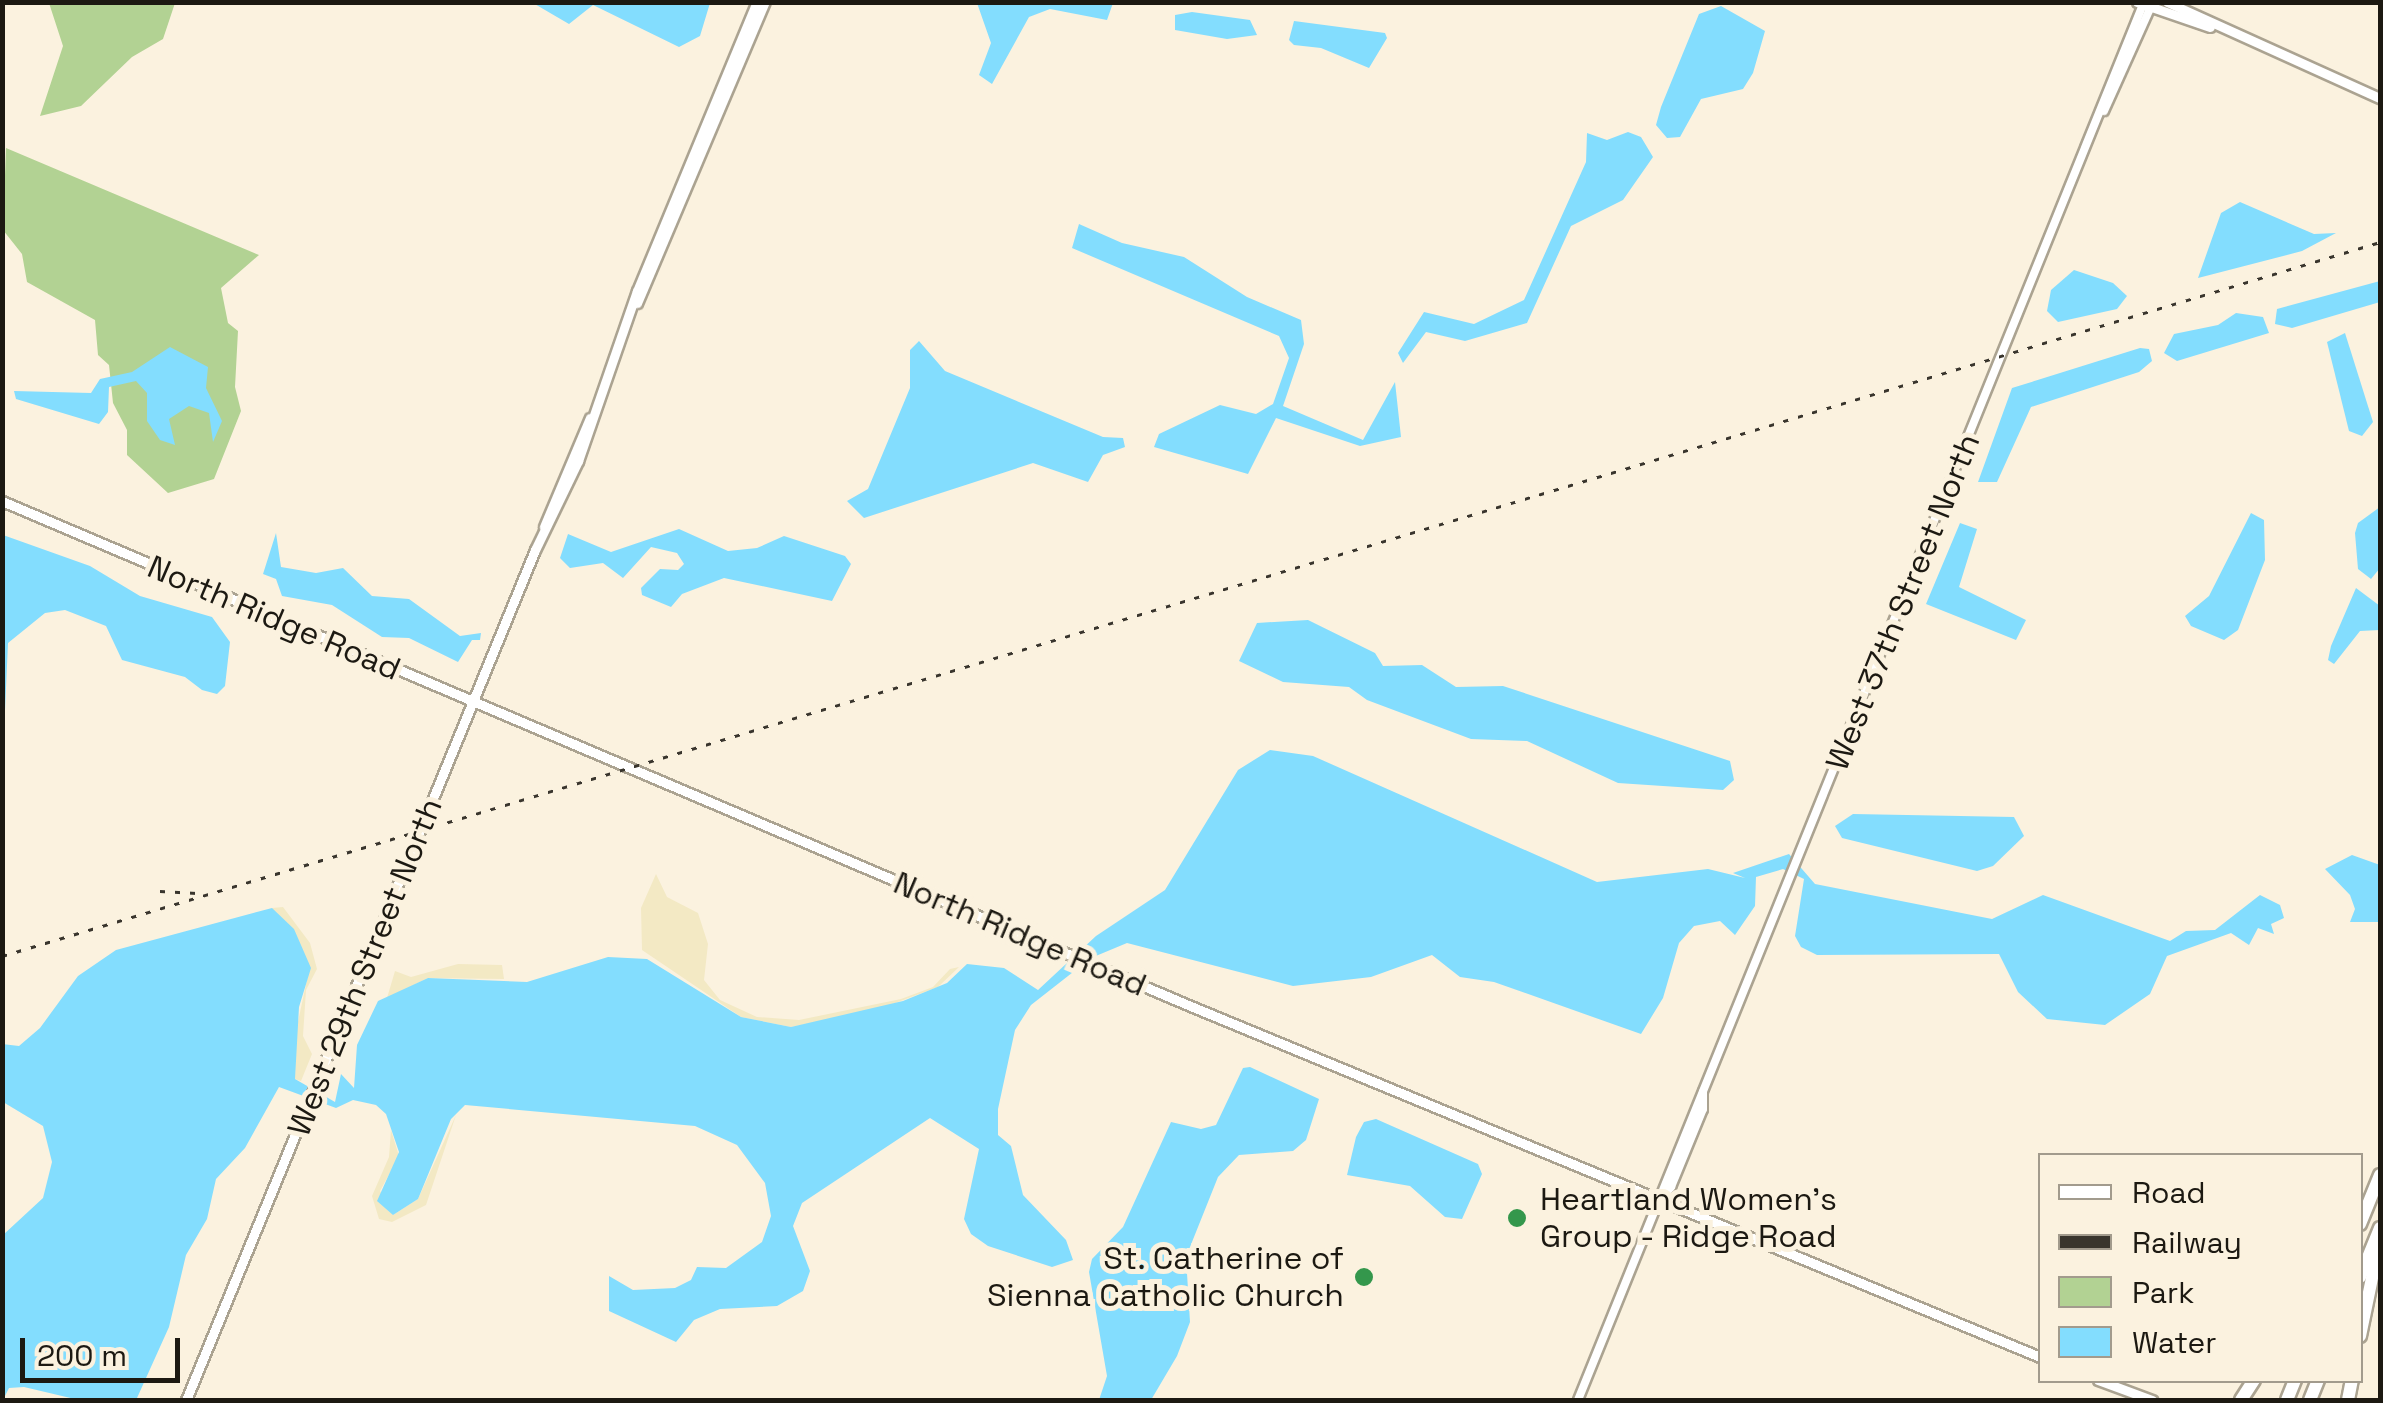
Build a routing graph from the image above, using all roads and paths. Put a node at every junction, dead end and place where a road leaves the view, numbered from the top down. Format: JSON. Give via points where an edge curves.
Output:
{"nodes":[{"id":1,"x":756,"y":2,"type":"edge"},
{"id":2,"x":765,"y":2,"type":"edge"},
{"id":3,"x":2166,"y":2,"type":"edge"},
{"id":4,"x":2146,"y":4,"type":"edge"},
{"id":5,"x":2212,"y":28,"type":"junction"},
{"id":6,"x":2380,"y":98,"type":"edge"},
{"id":7,"x":685,"y":186,"type":"junction"},
{"id":8,"x":2,"y":501,"type":"edge"},
{"id":9,"x":473,"y":702,"type":"junction"},
{"id":10,"x":2380,"y":1175,"type":"edge"},
{"id":11,"x":2374,"y":1191,"type":"junction"},
{"id":12,"x":1658,"y":1202,"type":"junction"},
{"id":13,"x":2363,"y":1210,"type":"edge"},
{"id":14,"x":2363,"y":1217,"type":"edge"},
{"id":15,"x":2380,"y":1228,"type":"edge"},
{"id":16,"x":2380,"y":1240,"type":"edge"},
{"id":17,"x":2363,"y":1270,"type":"edge"},
{"id":18,"x":2363,"y":1322,"type":"edge"},
{"id":19,"x":2038,"y":1356,"type":"edge"},
{"id":20,"x":2104,"y":1383,"type":"edge"},
{"id":21,"x":2105,"y":1383,"type":"edge"},
{"id":22,"x":186,"y":1400,"type":"edge"},
{"id":23,"x":1578,"y":1400,"type":"edge"},
{"id":24,"x":2141,"y":1400,"type":"edge"},
{"id":25,"x":2152,"y":1400,"type":"edge"}],
"edges":[{"from":1,"to":7,"type":"main road","name":"West 29th Street North"},
{"from":2,"to":7,"type":"main road","name":"West 29th Street North"},
{"from":3,"to":5,"type":"main road"},
{"from":4,"to":5,"type":"main road"},
{"from":4,"to":12,"type":"street","name":"West 37th Street North"},
{"from":5,"to":6,"type":"main road"},
{"from":7,"to":9,"type":"main road","name":"West 29th Street North","via":[[585,443]]},
{"from":8,"to":9,"type":"main road","name":"North Ridge Road"},
{"from":9,"to":12,"type":"main road","name":"North Ridge Road"},
{"from":9,"to":22,"type":"main road","name":"West 29th Street North"},
{"from":10,"to":11,"type":"highway"},
{"from":11,"to":13,"type":"highway"},
{"from":11,"to":14,"type":"highway"},
{"from":12,"to":19,"type":"main road","name":"North Ridge Road"},
{"from":12,"to":23,"type":"street","name":"West 37th Street North"},
{"from":15,"to":17,"type":"highway"},
{"from":16,"to":18,"type":"highway"},
{"from":20,"to":24,"type":"main road"},
{"from":21,"to":25,"type":"main road"}]}
